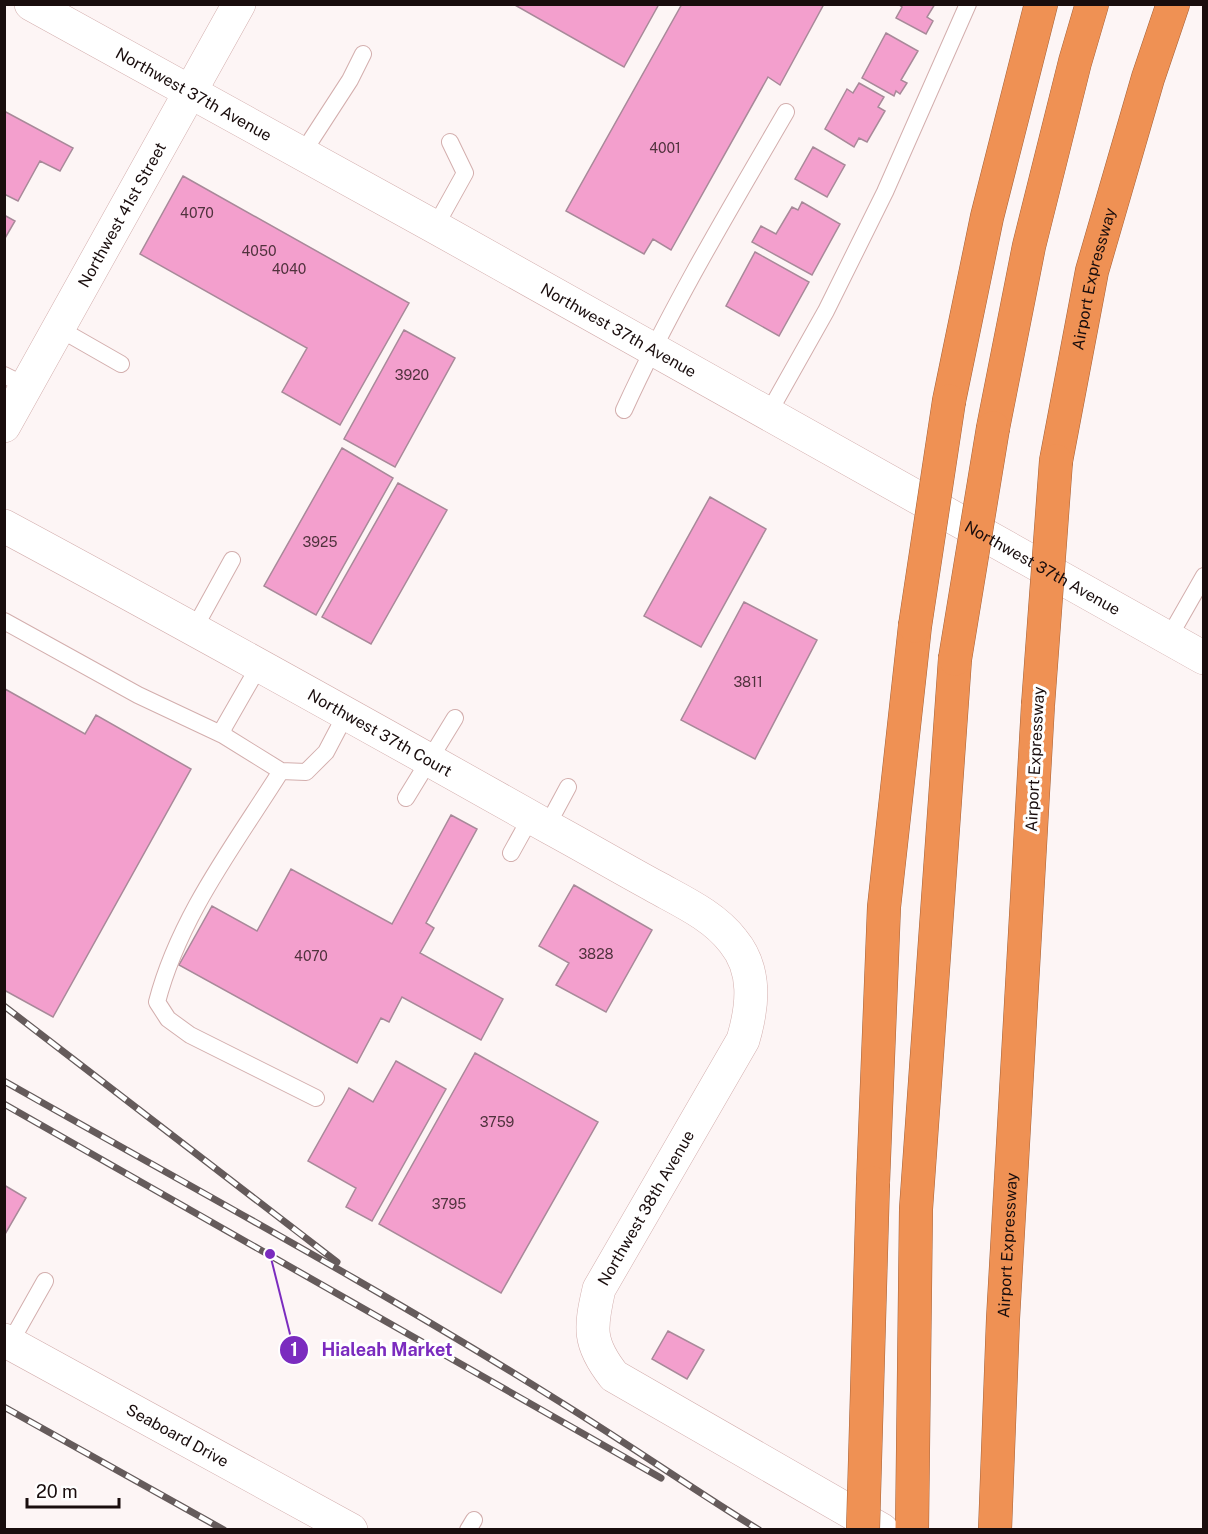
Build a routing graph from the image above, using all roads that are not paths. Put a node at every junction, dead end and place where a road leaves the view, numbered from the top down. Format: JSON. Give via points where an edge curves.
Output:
{"nodes":[{"id":1,"x":31,"y":4,"type":"edge"},
{"id":2,"x":239,"y":4,"type":"edge"},
{"id":3,"x":968,"y":4,"type":"edge"},
{"id":4,"x":1041,"y":4,"type":"edge"},
{"id":5,"x":1092,"y":4,"type":"edge"},
{"id":6,"x":1173,"y":4,"type":"edge"},
{"id":7,"x":363,"y":54,"type":"dead end"},
{"id":8,"x":190,"y":92,"type":"junction"},
{"id":9,"x":786,"y":112,"type":"dead end"},
{"id":10,"x":450,"y":142,"type":"dead end"},
{"id":11,"x":302,"y":154,"type":"junction"},
{"id":12,"x":435,"y":227,"type":"junction"},
{"id":13,"x":58,"y":328,"type":"junction"},
{"id":14,"x":652,"y":349,"type":"junction"},
{"id":15,"x":121,"y":364,"type":"dead end"},
{"id":16,"x":15,"y":381,"type":"edge"},
{"id":17,"x":624,"y":410,"type":"dead end"},
{"id":18,"x":768,"y":414,"type":"junction"},
{"id":19,"x":4,"y":426,"type":"edge"},
{"id":20,"x":4,"y":526,"type":"edge"},
{"id":21,"x":232,"y":560,"type":"dead end"},
{"id":22,"x":1203,"y":576,"type":"edge"},
{"id":23,"x":4,"y":621,"type":"edge"},
{"id":24,"x":194,"y":629,"type":"junction"},
{"id":25,"x":1168,"y":639,"type":"junction"},
{"id":26,"x":1203,"y":658,"type":"edge"},
{"id":27,"x":259,"y":666,"type":"junction"},
{"id":28,"x":346,"y":714,"type":"junction"},
{"id":29,"x":454,"y":718,"type":"dead end"},
{"id":30,"x":223,"y":735,"type":"junction"},
{"id":31,"x":429,"y":760,"type":"junction"},
{"id":32,"x":281,"y":771,"type":"junction"},
{"id":33,"x":568,"y":787,"type":"dead end"},
{"id":34,"x":406,"y":798,"type":"dead end"},
{"id":35,"x":539,"y":821,"type":"junction"},
{"id":36,"x":511,"y":853,"type":"dead end"},
{"id":37,"x":742,"y":956,"type":"joint"},
{"id":38,"x":316,"y":1098,"type":"dead end"},
{"id":39,"x":45,"y":1281,"type":"dead end"},
{"id":40,"x":7,"y":1342,"type":"edge"},
{"id":41,"x":351,"y":1530,"type":"edge"},
{"id":42,"x":862,"y":1530,"type":"edge"},
{"id":43,"x":882,"y":1530,"type":"edge"},
{"id":44,"x":912,"y":1530,"type":"edge"},
{"id":45,"x":995,"y":1530,"type":"edge"}],
"edges":[{"from":1,"to":8,"type":"street","name":"Northwest 37th Avenue"},
{"from":2,"to":8,"type":"street","name":"Northwest 41st Street"},
{"from":3,"to":18,"type":"lane","via":[[880,202],[826,311]]},
{"from":4,"to":42,"type":"highway","bridge":true,"via":[[987,217],[949,401],[915,626],[884,907]]},
{"from":5,"to":44,"type":"highway","bridge":true,"via":[[1029,246],[993,428],[955,659],[916,1209]]},
{"from":6,"to":45,"type":"highway","name":"Airport Expressway","bridge":true,"via":[[1092,271],[1056,461],[1038,705]]},
{"from":7,"to":11,"type":"lane"},
{"from":8,"to":11,"type":"street","name":"Northwest 37th Avenue"},
{"from":8,"to":13,"type":"street","name":"Northwest 41st Street"},
{"from":9,"to":14,"type":"lane"},
{"from":10,"to":12,"type":"lane","via":[[465,173]]},
{"from":11,"to":12,"type":"street","name":"Northwest 37th Avenue"},
{"from":12,"to":14,"type":"street","name":"Northwest 37th Avenue"},
{"from":13,"to":15,"type":"lane"},
{"from":13,"to":16,"type":"street","name":"Northwest 41st Street"},
{"from":14,"to":17,"type":"lane"},
{"from":14,"to":18,"type":"street","name":"Northwest 37th Avenue"},
{"from":16,"to":19,"type":"street","name":"Northwest 41st Street"},
{"from":18,"to":25,"type":"street","name":"Northwest 37th Avenue"},
{"from":20,"to":24,"type":"street","name":"Northwest 37th Court"},
{"from":21,"to":24,"type":"lane"},
{"from":22,"to":25,"type":"lane"},
{"from":23,"to":30,"type":"lane","via":[[138,695]]},
{"from":24,"to":27,"type":"street","name":"Northwest 37th Court"},
{"from":25,"to":26,"type":"street","name":"Northwest 37th Avenue"},
{"from":27,"to":28,"type":"street","name":"Northwest 37th Court"},
{"from":27,"to":30,"type":"lane"},
{"from":28,"to":31,"type":"street","name":"Northwest 37th Court"},
{"from":28,"to":32,"type":"lane","via":[[326,752],[306,772]]},
{"from":29,"to":31,"type":"lane"},
{"from":30,"to":32,"type":"lane"},
{"from":31,"to":34,"type":"lane"},
{"from":31,"to":35,"type":"street","name":"Northwest 37th Court"},
{"from":32,"to":38,"type":"lane","via":[[185,926],[164,973],[157,1002],[168,1019],[190,1035]]},
{"from":33,"to":35,"type":"lane"},
{"from":35,"to":36,"type":"lane"},
{"from":35,"to":37,"type":"street","name":"Northwest 37th Court","via":[[707,916],[723,929]]},
{"from":37,"to":43,"type":"street","name":"Northwest 38th Avenue","via":[[752,993],[743,1040],[600,1289],[593,1316],[593,1341],[614,1376]]},
{"from":39,"to":40,"type":"lane"},
{"from":40,"to":41,"type":"street","name":"Seaboard Drive"}]}
